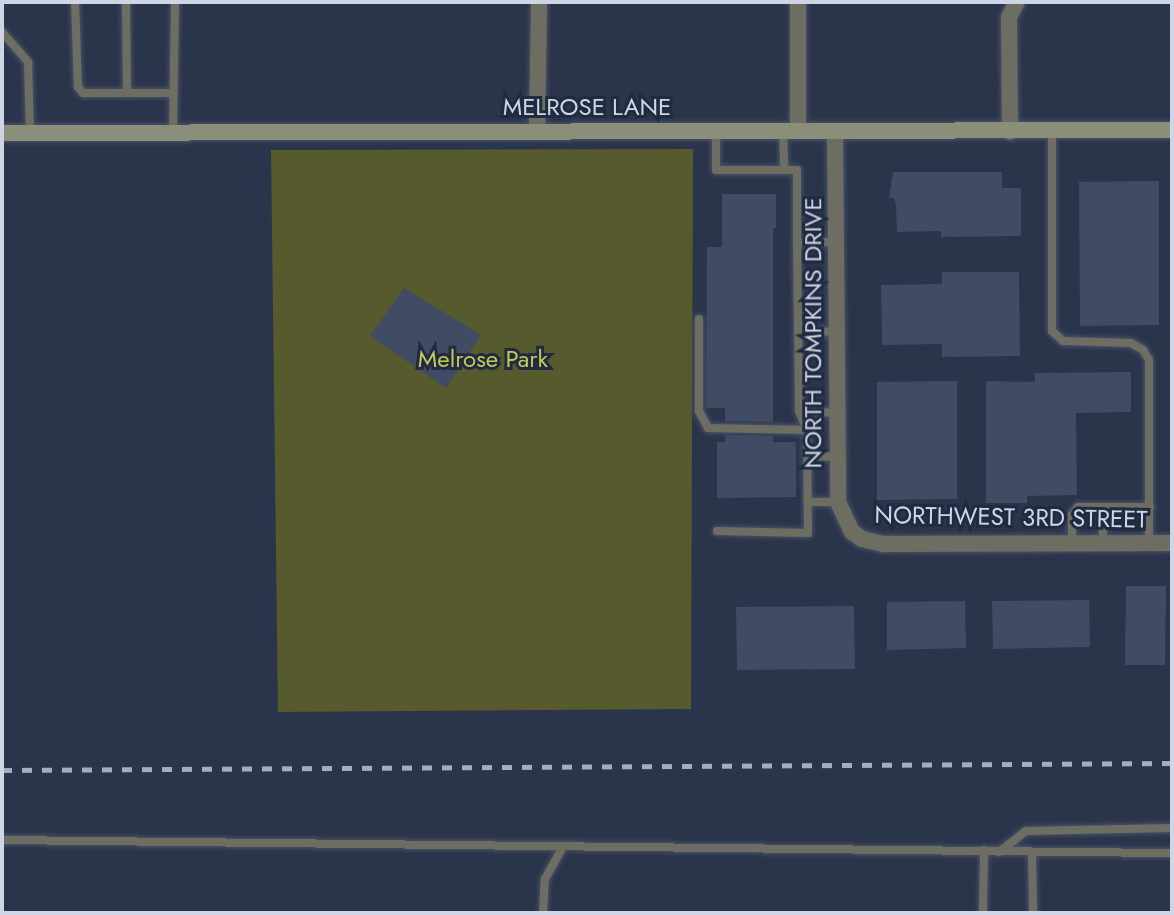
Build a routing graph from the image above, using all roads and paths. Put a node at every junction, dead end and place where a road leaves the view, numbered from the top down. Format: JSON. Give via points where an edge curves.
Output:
{"nodes":[{"id":1,"x":75,"y":2,"type":"edge"},
{"id":2,"x":126,"y":2,"type":"edge"},
{"id":3,"x":175,"y":2,"type":"edge"},
{"id":4,"x":539,"y":2,"type":"edge"},
{"id":5,"x":798,"y":2,"type":"edge"},
{"id":6,"x":1017,"y":2,"type":"edge"},
{"id":7,"x":2,"y":32,"type":"edge"},
{"id":8,"x":127,"y":93,"type":"junction"},
{"id":9,"x":173,"y":93,"type":"junction"},
{"id":10,"x":1172,"y":130,"type":"edge"},
{"id":11,"x":173,"y":131,"type":"junction"},
{"id":12,"x":537,"y":131,"type":"junction"},
{"id":13,"x":716,"y":131,"type":"junction"},
{"id":14,"x":790,"y":131,"type":"junction"},
{"id":15,"x":835,"y":131,"type":"junction"},
{"id":16,"x":1052,"y":131,"type":"junction"},
{"id":17,"x":1010,"y":132,"type":"junction"},
{"id":18,"x":2,"y":133,"type":"edge"},
{"id":19,"x":30,"y":133,"type":"junction"},
{"id":20,"x":784,"y":170,"type":"junction"},
{"id":21,"x":836,"y":242,"type":"junction"},
{"id":22,"x":797,"y":243,"type":"junction"},
{"id":23,"x":699,"y":319,"type":"dead end"},
{"id":24,"x":798,"y":331,"type":"junction"},
{"id":25,"x":837,"y":332,"type":"junction"},
{"id":26,"x":799,"y":411,"type":"junction"},
{"id":27,"x":837,"y":413,"type":"junction"},
{"id":28,"x":807,"y":430,"type":"junction"},
{"id":29,"x":808,"y":456,"type":"junction"},
{"id":30,"x":838,"y":457,"type":"junction"},
{"id":31,"x":808,"y":502,"type":"junction"},
{"id":32,"x":838,"y":502,"type":"junction"},
{"id":33,"x":1102,"y":507,"type":"junction"},
{"id":34,"x":1150,"y":507,"type":"junction"},
{"id":35,"x":717,"y":531,"type":"dead end"},
{"id":36,"x":852,"y":532,"type":"joint"},
{"id":37,"x":1072,"y":543,"type":"junction"},
{"id":38,"x":1103,"y":543,"type":"junction"},
{"id":39,"x":1149,"y":543,"type":"junction"},
{"id":40,"x":1172,"y":543,"type":"edge"},
{"id":41,"x":1172,"y":828,"type":"edge"},
{"id":42,"x":2,"y":840,"type":"edge"},
{"id":43,"x":563,"y":847,"type":"junction"},
{"id":44,"x":984,"y":850,"type":"junction"},
{"id":45,"x":999,"y":852,"type":"junction"},
{"id":46,"x":1032,"y":853,"type":"junction"},
{"id":47,"x":1172,"y":853,"type":"edge"},
{"id":48,"x":543,"y":913,"type":"edge"},
{"id":49,"x":983,"y":913,"type":"edge"},
{"id":50,"x":1033,"y":913,"type":"edge"}],
"edges":[{"from":1,"to":8,"type":"lane","via":[[78,87],[83,93]]},
{"from":2,"to":8,"type":"lane"},
{"from":3,"to":9,"type":"lane"},
{"from":4,"to":12,"type":"street"},
{"from":5,"to":14,"type":"street"},
{"from":6,"to":17,"type":"street","via":[[1009,17]]},
{"from":7,"to":19,"type":"lane","via":[[28,62]]},
{"from":8,"to":9,"type":"lane"},
{"from":9,"to":11,"type":"lane"},
{"from":10,"to":16,"type":"street","name":"MELROSE LANE"},
{"from":11,"to":12,"type":"street","name":"MELROSE LANE"},
{"from":11,"to":19,"type":"street","name":"MELROSE LANE"},
{"from":12,"to":13,"type":"street","name":"MELROSE LANE"},
{"from":13,"to":14,"type":"street","name":"MELROSE LANE"},
{"from":13,"to":20,"type":"lane","via":[[716,170]]},
{"from":14,"to":15,"type":"street","name":"MELROSE LANE"},
{"from":14,"to":20,"type":"lane"},
{"from":15,"to":17,"type":"street","name":"MELROSE LANE"},
{"from":15,"to":21,"type":"street","name":"NORTH TOMPKINS DRIVE"},
{"from":16,"to":17,"type":"street","name":"MELROSE LANE"},
{"from":16,"to":34,"type":"lane","via":[[1052,331],[1063,341],[1131,343],[1149,360]]},
{"from":18,"to":19,"type":"street","name":"MELROSE LANE"},
{"from":20,"to":22,"type":"lane","via":[[797,170]]},
{"from":21,"to":22,"type":"lane"},
{"from":21,"to":25,"type":"street","name":"NORTH TOMPKINS DRIVE"},
{"from":22,"to":24,"type":"lane"},
{"from":23,"to":28,"type":"lane","via":[[699,411],[708,428]]},
{"from":24,"to":25,"type":"lane"},
{"from":24,"to":26,"type":"lane"},
{"from":25,"to":27,"type":"street","name":"NORTH TOMPKINS DRIVE"},
{"from":26,"to":27,"type":"lane"},
{"from":26,"to":28,"type":"lane"},
{"from":27,"to":30,"type":"street","name":"NORTH TOMPKINS DRIVE"},
{"from":28,"to":29,"type":"lane"},
{"from":29,"to":30,"type":"lane"},
{"from":29,"to":31,"type":"lane"},
{"from":30,"to":32,"type":"street","name":"NORTH TOMPKINS DRIVE"},
{"from":31,"to":32,"type":"lane"},
{"from":31,"to":35,"type":"lane","via":[[808,533]]},
{"from":32,"to":36,"type":"street","name":"NORTH TOMPKINS DRIVE"},
{"from":33,"to":34,"type":"lane"},
{"from":33,"to":37,"type":"lane","via":[[1074,511]]},
{"from":33,"to":38,"type":"lane"},
{"from":34,"to":39,"type":"lane"},
{"from":36,"to":37,"type":"street","name":"NORTHWEST 3RD STREET","via":[[884,544]]},
{"from":37,"to":38,"type":"street","name":"NORTHWEST 3RD STREET"},
{"from":38,"to":39,"type":"street","name":"NORTHWEST 3RD STREET"},
{"from":39,"to":40,"type":"street","name":"NORTHWEST 3RD STREET"},
{"from":41,"to":45,"type":"lane","via":[[1026,831]]},
{"from":42,"to":43,"type":"lane"},
{"from":43,"to":44,"type":"lane"},
{"from":43,"to":48,"type":"lane","via":[[545,879]]},
{"from":44,"to":45,"type":"lane"},
{"from":44,"to":49,"type":"lane"},
{"from":45,"to":46,"type":"lane"},
{"from":46,"to":47,"type":"lane"},
{"from":46,"to":50,"type":"lane"}]}
